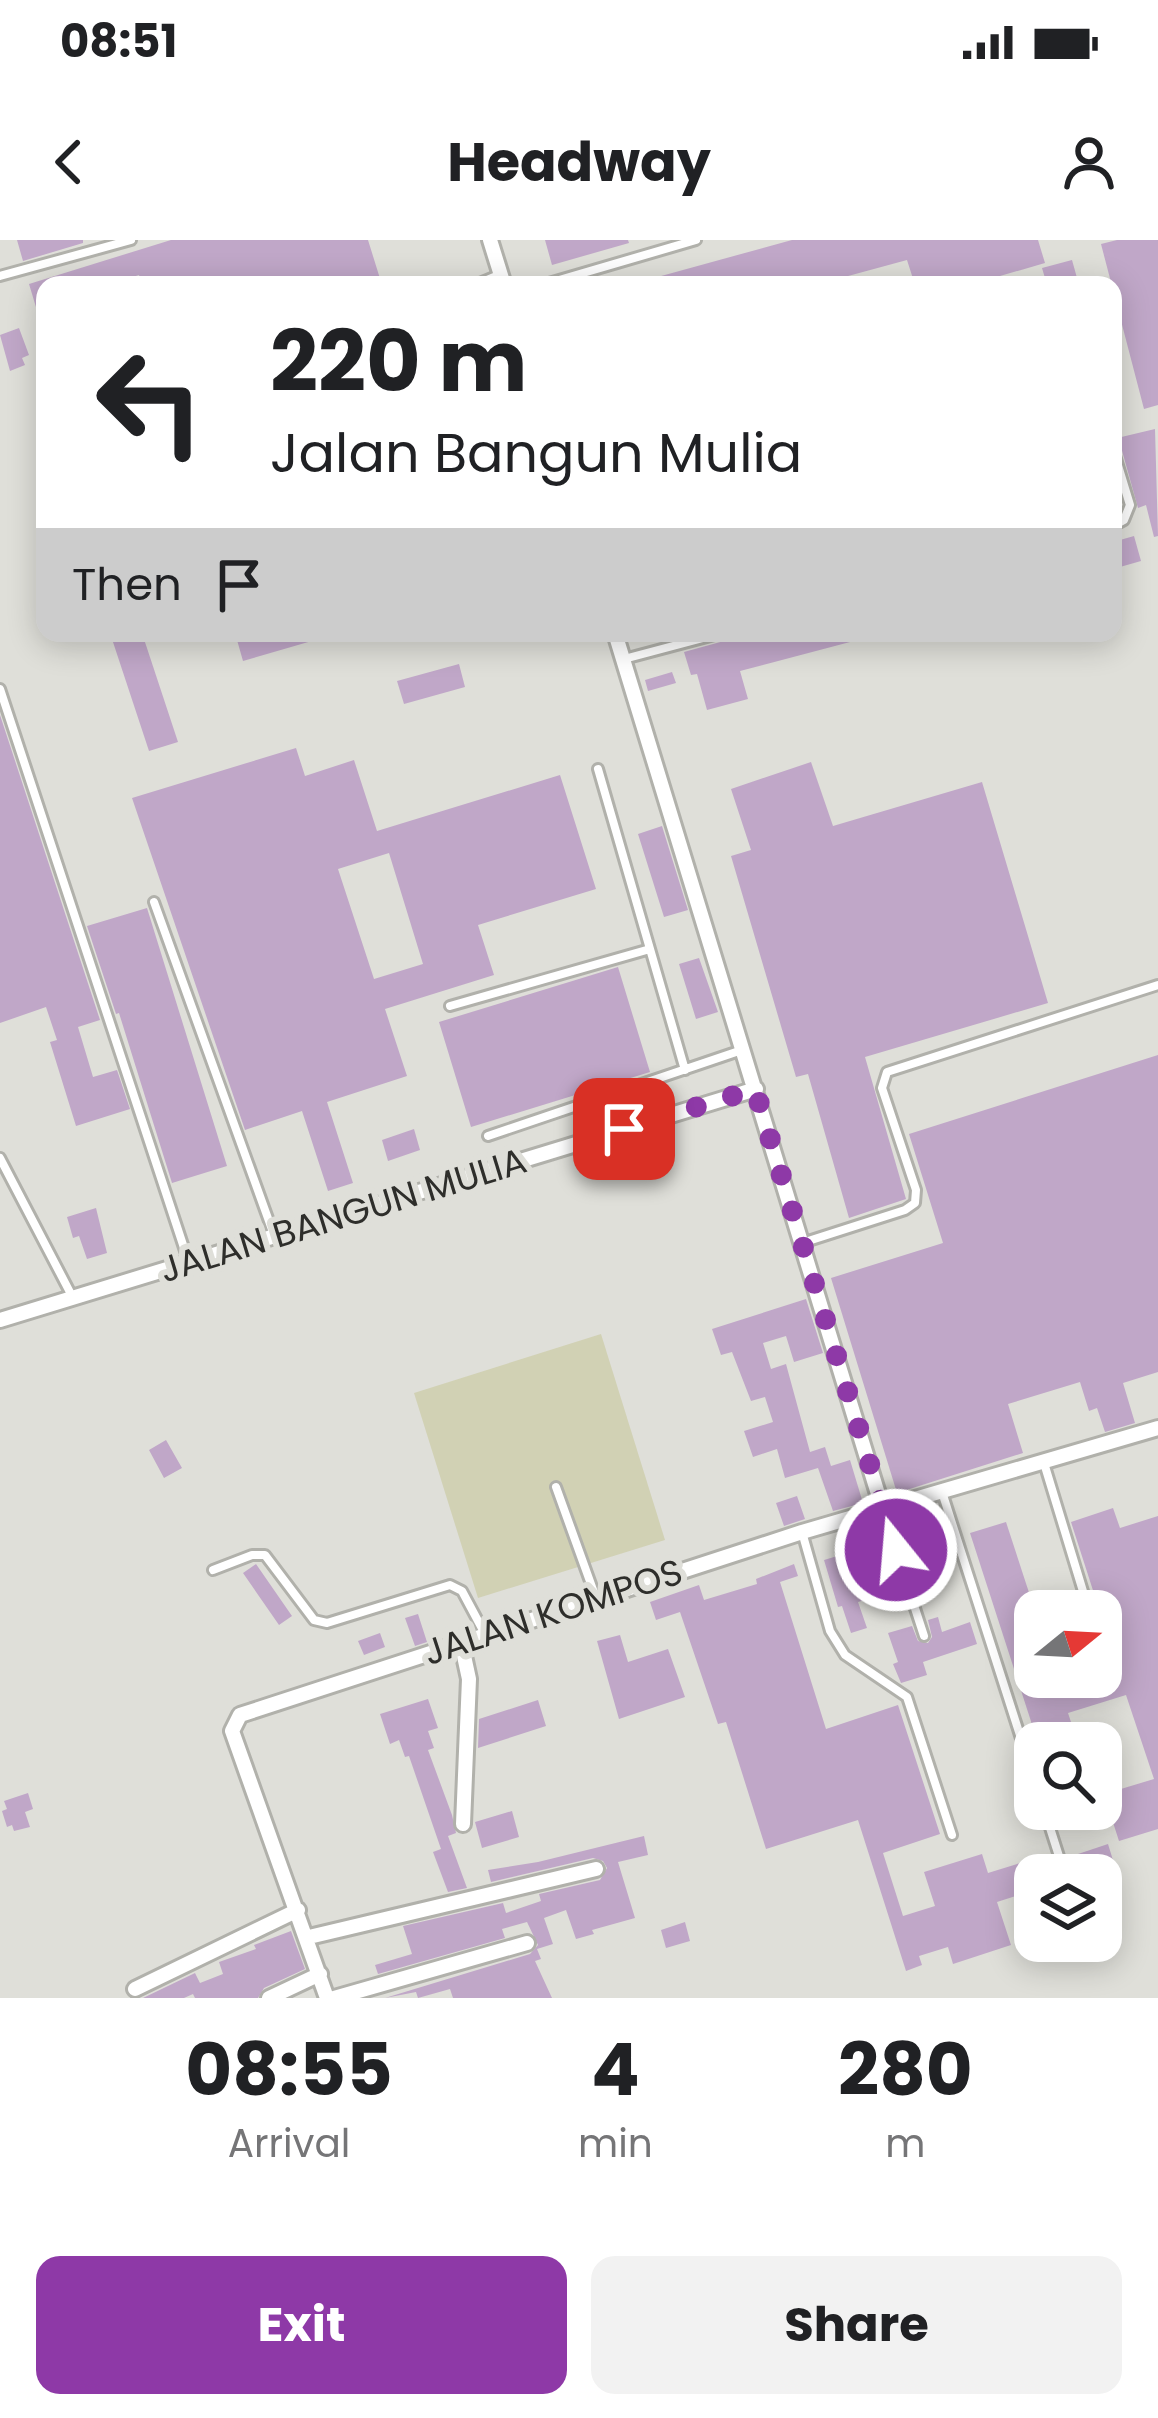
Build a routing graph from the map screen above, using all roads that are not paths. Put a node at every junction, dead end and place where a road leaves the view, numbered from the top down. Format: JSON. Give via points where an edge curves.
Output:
{"nodes":[{"id":1,"x":131,"y":240,"type":"edge"},
{"id":2,"x":490,"y":240,"type":"edge"},
{"id":3,"x":696,"y":240,"type":"edge"},
{"id":4,"x":0,"y":276,"type":"edge"},
{"id":5,"x":501,"y":276,"type":"edge"},
{"id":6,"x":573,"y":276,"type":"edge"},
{"id":7,"x":1122,"y":479,"type":"edge"},
{"id":8,"x":1122,"y":521,"type":"edge"},
{"id":9,"x":618,"y":642,"type":"edge"},
{"id":10,"x":689,"y":642,"type":"edge"},
{"id":11,"x":623,"y":660,"type":"junction"},
{"id":12,"x":0,"y":689,"type":"edge"},
{"id":13,"x":598,"y":769,"type":"dead end"},
{"id":14,"x":154,"y":902,"type":"dead end"},
{"id":15,"x":650,"y":949,"type":"junction"},
{"id":16,"x":1158,"y":985,"type":"edge"},
{"id":17,"x":450,"y":1006,"type":"dead end"},
{"id":18,"x":744,"y":1050,"type":"junction"},
{"id":19,"x":685,"y":1070,"type":"junction"},
{"id":20,"x":755,"y":1089,"type":"junction"},
{"id":21,"x":488,"y":1136,"type":"dead end"},
{"id":22,"x":0,"y":1158,"type":"edge"},
{"id":23,"x":274,"y":1236,"type":"junction"},
{"id":24,"x":802,"y":1243,"type":"junction"},
{"id":25,"x":189,"y":1263,"type":"junction"},
{"id":26,"x":73,"y":1298,"type":"junction"},
{"id":27,"x":0,"y":1320,"type":"edge"},
{"id":28,"x":1158,"y":1428,"type":"edge"},
{"id":29,"x":1043,"y":1461,"type":"junction"},
{"id":30,"x":556,"y":1487,"type":"dead end"},
{"id":31,"x":942,"y":1490,"type":"junction"},
{"id":32,"x":883,"y":1508,"type":"junction"},
{"id":33,"x":802,"y":1532,"type":"junction"},
{"id":34,"x":213,"y":1570,"type":"dead end"},
{"id":35,"x":1083,"y":1590,"type":"edge"},
{"id":36,"x":596,"y":1598,"type":"junction"},
{"id":37,"x":485,"y":1634,"type":"junction"},
{"id":38,"x":924,"y":1636,"type":"dead end"},
{"id":39,"x":461,"y":1642,"type":"junction"},
{"id":40,"x":1016,"y":1722,"type":"edge"},
{"id":41,"x":463,"y":1824,"type":"dead end"},
{"id":42,"x":952,"y":1835,"type":"dead end"},
{"id":43,"x":596,"y":1869,"type":"dead end"},
{"id":44,"x":298,"y":1910,"type":"junction"},
{"id":45,"x":309,"y":1937,"type":"junction"},
{"id":46,"x":526,"y":1943,"type":"dead end"},
{"id":47,"x":320,"y":1974,"type":"junction"},
{"id":48,"x":135,"y":1989,"type":"dead end"},
{"id":49,"x":269,"y":1998,"type":"edge"},
{"id":50,"x":331,"y":1998,"type":"edge"}],
"edges":[{"from":1,"to":4,"type":"lane"},
{"from":2,"to":5,"type":"street"},
{"from":3,"to":6,"type":"lane"},
{"from":7,"to":8,"type":"lane","via":[[1130,505]]},
{"from":9,"to":11,"type":"street"},
{"from":10,"to":11,"type":"lane"},
{"from":11,"to":18,"type":"street"},
{"from":12,"to":25,"type":"lane"},
{"from":13,"to":15,"type":"lane"},
{"from":14,"to":23,"type":"lane"},
{"from":15,"to":17,"type":"lane"},
{"from":15,"to":19,"type":"lane"},
{"from":16,"to":24,"type":"lane","via":[[887,1072],[881,1088],[916,1203]]},
{"from":18,"to":19,"type":"lane"},
{"from":18,"to":20,"type":"street"},
{"from":19,"to":21,"type":"lane"},
{"from":20,"to":23,"type":"street","name":"JALAN BANGUN MULIA"},
{"from":20,"to":24,"type":"street"},
{"from":22,"to":26,"type":"lane"},
{"from":23,"to":25,"type":"street","name":"JALAN BANGUN MULIA"},
{"from":24,"to":32,"type":"street"},
{"from":25,"to":26,"type":"street","name":"JALAN BANGUN MULIA"},
{"from":26,"to":27,"type":"street","name":"JALAN BANGUN MULIA"},
{"from":28,"to":29,"type":"street","name":"JALAN KOMPOS"},
{"from":29,"to":31,"type":"street","name":"JALAN KOMPOS"},
{"from":29,"to":35,"type":"lane"},
{"from":30,"to":36,"type":"lane"},
{"from":31,"to":32,"type":"street","name":"JALAN KOMPOS"},
{"from":31,"to":40,"type":"lane"},
{"from":32,"to":33,"type":"street","name":"JALAN KOMPOS"},
{"from":32,"to":38,"type":"lane"},
{"from":33,"to":36,"type":"street","name":"JALAN KOMPOS"},
{"from":33,"to":42,"type":"lane","via":[[837,1646],[907,1697]]},
{"from":34,"to":37,"type":"lane","via":[[265,1555],[314,1620],[327,1623],[450,1585],[462,1591]]},
{"from":36,"to":37,"type":"street","name":"JALAN KOMPOS"},
{"from":37,"to":39,"type":"street","name":"JALAN KOMPOS"},
{"from":39,"to":41,"type":"street","via":[[470,1679]]},
{"from":39,"to":44,"type":"street","name":"JALAN KOMPOS","via":[[235,1719],[232,1731]]},
{"from":43,"to":45,"type":"street"},
{"from":44,"to":45,"type":"street","name":"JALAN KOMPOS"},
{"from":44,"to":48,"type":"street"},
{"from":45,"to":47,"type":"street","name":"JALAN KOMPOS"},
{"from":46,"to":50,"type":"street"},
{"from":47,"to":49,"type":"street"},
{"from":47,"to":50,"type":"street","name":"JALAN KOMPOS"}]}
